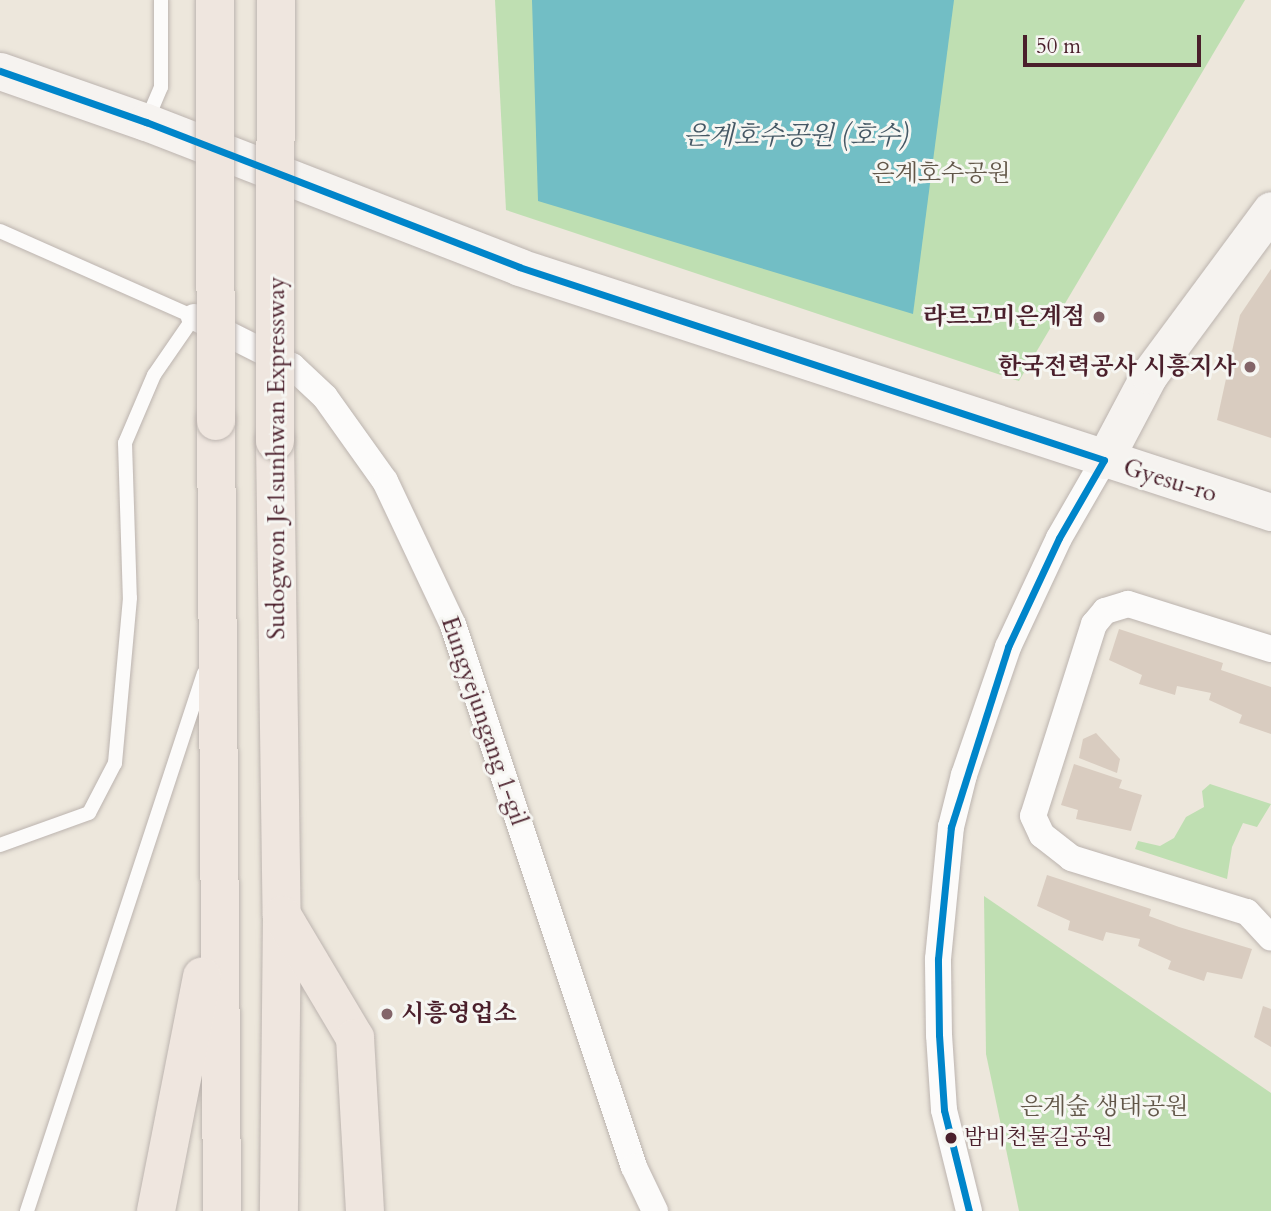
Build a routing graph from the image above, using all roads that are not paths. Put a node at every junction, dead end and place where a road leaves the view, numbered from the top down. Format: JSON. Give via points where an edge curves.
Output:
{"nodes":[{"id":1,"x":161,"y":0,"type":"edge"},
{"id":2,"x":215,"y":0,"type":"edge"},
{"id":3,"x":276,"y":0,"type":"edge"},
{"id":4,"x":0,"y":71,"type":"edge"},
{"id":5,"x":146,"y":122,"type":"junction"},
{"id":6,"x":1271,"y":210,"type":"edge"},
{"id":7,"x":0,"y":232,"type":"edge"},
{"id":8,"x":194,"y":317,"type":"junction"},
{"id":9,"x":1104,"y":460,"type":"junction"},
{"id":10,"x":1271,"y":512,"type":"edge"},
{"id":11,"x":217,"y":635,"type":"junction"},
{"id":12,"x":1271,"y":649,"type":"edge"},
{"id":13,"x":0,"y":845,"type":"edge"},
{"id":14,"x":217,"y":898,"type":"junction"},
{"id":15,"x":282,"y":915,"type":"junction"},
{"id":16,"x":1271,"y":938,"type":"edge"},
{"id":17,"x":27,"y":1211,"type":"edge"},
{"id":18,"x":156,"y":1211,"type":"edge"},
{"id":19,"x":222,"y":1211,"type":"edge"},
{"id":20,"x":279,"y":1211,"type":"edge"},
{"id":21,"x":365,"y":1211,"type":"edge"},
{"id":22,"x":655,"y":1211,"type":"edge"},
{"id":23,"x":970,"y":1211,"type":"edge"}],
"edges":[{"from":1,"to":5,"type":"lane","via":[[161,87]]},
{"from":2,"to":11,"type":"highway","bridge":true},
{"from":3,"to":15,"type":"highway","name":"Sudogwon Je1sunhwan Expressway","bridge":true,"via":[[275,441]]},
{"from":4,"to":5,"type":"street","name":"Gyesu-ro"},
{"from":5,"to":9,"type":"street","name":"Gyesu-ro","via":[[519,267]]},
{"from":6,"to":9,"type":"street","via":[[1149,375]]},
{"from":7,"to":8,"type":"lane"},
{"from":8,"to":13,"type":"lane","via":[[154,375],[125,443],[130,598],[115,763],[89,813]]},
{"from":8,"to":22,"type":"street","name":"Eungyejungang 1-gil","via":[[292,366],[325,397],[385,481],[453,625],[634,1167]]},
{"from":9,"to":10,"type":"street","name":"Gyesu-ro"},
{"from":9,"to":23,"type":"street","via":[[1059,538],[1009,648],[964,775],[951,827],[940,922],[939,1035],[944,1110]]},
{"from":11,"to":14,"type":"highway"},
{"from":11,"to":17,"type":"lane"},
{"from":12,"to":16,"type":"street","via":[[1128,604],[1105,611],[1094,624],[1033,816],[1042,835],[1072,858],[1247,912]]},
{"from":14,"to":18,"type":"highway"},
{"from":14,"to":19,"type":"highway"},
{"from":15,"to":20,"type":"highway","name":"Sudogwon Je1sunhwan Expressway"},
{"from":15,"to":21,"type":"highway","name":"Sudogwon Je1sunhwan Expressway","via":[[355,1038]]}]}
